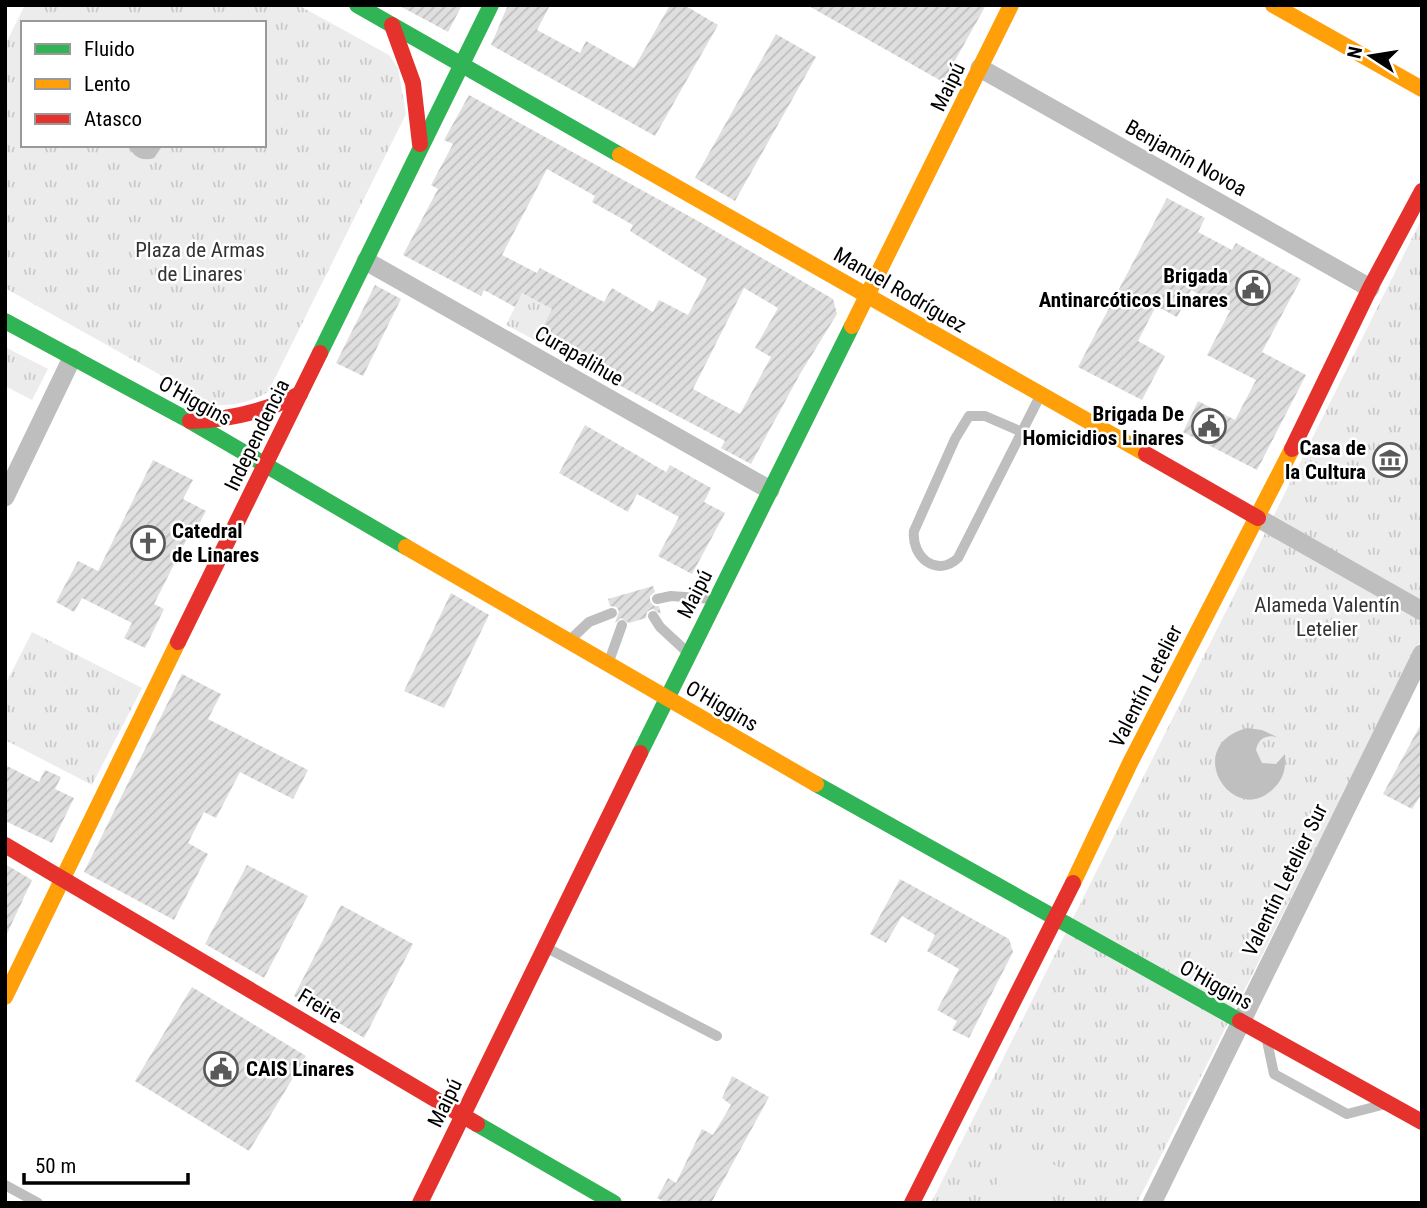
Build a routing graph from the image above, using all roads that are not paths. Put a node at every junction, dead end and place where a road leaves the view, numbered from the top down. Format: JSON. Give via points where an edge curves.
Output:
{"nodes":[{"id":1,"x":358,"y":5,"type":"edge"},
{"id":2,"x":491,"y":5,"type":"edge"},
{"id":3,"x":1012,"y":5,"type":"edge"},
{"id":4,"x":1273,"y":5,"type":"edge"},
{"id":5,"x":392,"y":25,"type":"junction"},
{"id":6,"x":461,"y":65,"type":"junction"},
{"id":7,"x":981,"y":68,"type":"junction"},
{"id":8,"x":1422,"y":89,"type":"edge"},
{"id":9,"x":420,"y":148,"type":"junction"},
{"id":10,"x":1422,"y":191,"type":"edge"},
{"id":11,"x":366,"y":261,"type":"junction"},
{"id":12,"x":1370,"y":288,"type":"junction"},
{"id":13,"x":868,"y":298,"type":"junction"},
{"id":14,"x":5,"y":321,"type":"edge"},
{"id":15,"x":72,"y":358,"type":"junction"},
{"id":16,"x":300,"y":394,"type":"junction"},
{"id":17,"x":1040,"y":395,"type":"junction"},
{"id":18,"x":190,"y":421,"type":"junction"},
{"id":19,"x":1022,"y":432,"type":"junction"},
{"id":20,"x":266,"y":465,"type":"junction"},
{"id":21,"x":770,"y":490,"type":"junction"},
{"id":22,"x":5,"y":497,"type":"edge"},
{"id":23,"x":1258,"y":518,"type":"junction"},
{"id":24,"x":657,"y":599,"type":"dead end"},
{"id":25,"x":716,"y":599,"type":"junction"},
{"id":26,"x":1422,"y":611,"type":"edge"},
{"id":27,"x":612,"y":613,"type":"dead end"},
{"id":28,"x":653,"y":616,"type":"dead end"},
{"id":29,"x":622,"y":625,"type":"dead end"},
{"id":30,"x":568,"y":642,"type":"junction"},
{"id":31,"x":689,"y":653,"type":"junction"},
{"id":32,"x":1422,"y":654,"type":"edge"},
{"id":33,"x":608,"y":664,"type":"junction"},
{"id":34,"x":666,"y":699,"type":"junction"},
{"id":35,"x":5,"y":845,"type":"edge"},
{"id":36,"x":62,"y":877,"type":"junction"},
{"id":37,"x":1056,"y":919,"type":"junction"},
{"id":38,"x":545,"y":947,"type":"junction"},
{"id":39,"x":5,"y":997,"type":"edge"},
{"id":40,"x":1240,"y":1023,"type":"junction"},
{"id":41,"x":718,"y":1036,"type":"dead end"},
{"id":42,"x":1266,"y":1037,"type":"junction"},
{"id":43,"x":1387,"y":1104,"type":"junction"},
{"id":44,"x":462,"y":1115,"type":"junction"},
{"id":45,"x":1422,"y":1122,"type":"edge"},
{"id":46,"x":5,"y":1185,"type":"edge"},
{"id":47,"x":38,"y":1203,"type":"edge"},
{"id":48,"x":420,"y":1203,"type":"edge"},
{"id":49,"x":614,"y":1203,"type":"edge"},
{"id":50,"x":912,"y":1203,"type":"edge"},
{"id":51,"x":1152,"y":1203,"type":"edge"}],
"edges":[{"from":1,"to":5,"type":"main road","name":"Manuel Rodríguez"},
{"from":2,"to":6,"type":"main road","name":"Independencia"},
{"from":3,"to":7,"type":"main road","name":"Maipú"},
{"from":4,"to":8,"type":"main road"},
{"from":5,"to":6,"type":"main road","name":"Manuel Rodríguez"},
{"from":5,"to":9,"type":"main road","via":[[413,77]]},
{"from":6,"to":9,"type":"main road","name":"Independencia"},
{"from":6,"to":13,"type":"main road","name":"Manuel Rodríguez"},
{"from":7,"to":12,"type":"street","name":"Benjamín Novoa"},
{"from":7,"to":13,"type":"main road","name":"Maipú"},
{"from":9,"to":11,"type":"main road","name":"Independencia"},
{"from":10,"to":12,"type":"main road","name":"Valentín Letelier"},
{"from":11,"to":16,"type":"main road","name":"Independencia"},
{"from":11,"to":21,"type":"street","name":"Curapalihue"},
{"from":12,"to":23,"type":"main road","name":"Valentín Letelier"},
{"from":13,"to":17,"type":"main road","name":"Manuel Rodríguez"},
{"from":13,"to":21,"type":"main road","name":"Maipú"},
{"from":14,"to":15,"type":"main road","name":"O'Higgins"},
{"from":15,"to":18,"type":"main road","name":"O'Higgins"},
{"from":15,"to":22,"type":"street"},
{"from":16,"to":18,"type":"main road","via":[[247,417]]},
{"from":16,"to":20,"type":"main road","name":"Independencia"},
{"from":17,"to":19,"type":"lane"},
{"from":17,"to":23,"type":"main road","name":"Manuel Rodríguez"},
{"from":18,"to":20,"type":"main road","name":"O'Higgins"},
{"from":19,"to":19,"type":"lane","via":[[958,558],[942,567],[919,556],[914,531],[969,416],[985,416]]},
{"from":20,"to":30,"type":"main road","name":"O'Higgins"},
{"from":20,"to":36,"type":"main road","name":"Independencia"},
{"from":21,"to":25,"type":"main road","name":"Maipú"},
{"from":23,"to":26,"type":"street","name":"Manuel Rodríguez"},
{"from":23,"to":37,"type":"main road","name":"Valentín Letelier","via":[[1130,763]]},
{"from":24,"to":25,"type":"lane"},
{"from":25,"to":31,"type":"main road","name":"Maipú"},
{"from":27,"to":30,"type":"lane","via":[[589,622]]},
{"from":28,"to":31,"type":"lane"},
{"from":29,"to":33,"type":"lane"},
{"from":30,"to":33,"type":"main road","name":"O'Higgins"},
{"from":31,"to":34,"type":"main road","name":"Maipú"},
{"from":32,"to":40,"type":"street","name":"Valentín Letelier Sur"},
{"from":33,"to":34,"type":"main road","name":"O'Higgins"},
{"from":34,"to":37,"type":"main road","name":"O'Higgins"},
{"from":34,"to":38,"type":"main road","name":"Maipú"},
{"from":35,"to":36,"type":"main road","name":"Freire"},
{"from":36,"to":39,"type":"main road","name":"Independencia"},
{"from":36,"to":44,"type":"main road","name":"Freire"},
{"from":37,"to":40,"type":"main road","name":"O'Higgins"},
{"from":37,"to":50,"type":"main road","name":"Valentín Letelier"},
{"from":38,"to":41,"type":"lane"},
{"from":38,"to":44,"type":"main road","name":"Maipú"},
{"from":40,"to":42,"type":"main road","name":"O'Higgins"},
{"from":40,"to":51,"type":"street","name":"Valentín Letelier Sur"},
{"from":42,"to":43,"type":"main road","name":"O'Higgins"},
{"from":42,"to":43,"type":"lane","via":[[1274,1074],[1347,1114]]},
{"from":43,"to":45,"type":"main road","name":"O'Higgins"},
{"from":44,"to":48,"type":"main road","name":"Maipú"},
{"from":44,"to":49,"type":"main road","name":"Freire"},
{"from":46,"to":47,"type":"lane"}]}
